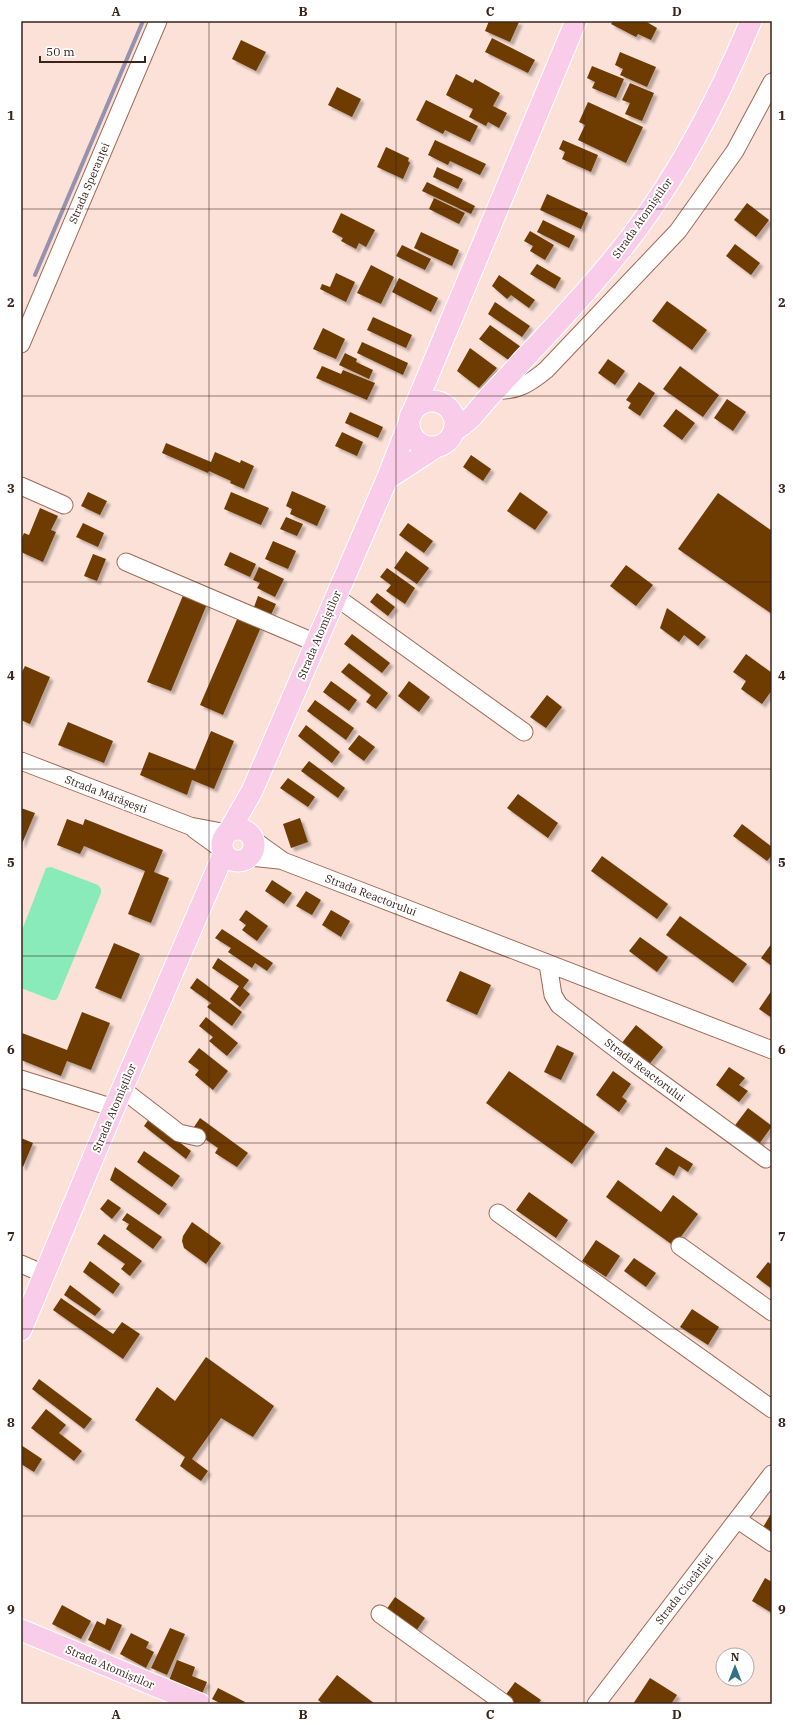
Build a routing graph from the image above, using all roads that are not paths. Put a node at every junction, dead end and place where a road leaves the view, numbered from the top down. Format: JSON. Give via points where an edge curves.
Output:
{"nodes":[{"id":1,"x":158,"y":21,"type":"edge"},
{"id":2,"x":576,"y":21,"type":"edge"},
{"id":3,"x":750,"y":21,"type":"edge"},
{"id":4,"x":772,"y":82,"type":"edge"},
{"id":5,"x":768,"y":103,"type":"edge"},
{"id":6,"x":21,"y":344,"type":"edge"},
{"id":7,"x":429,"y":372,"type":"junction"},
{"id":8,"x":490,"y":396,"type":"junction"},
{"id":9,"x":448,"y":415,"type":"junction"},
{"id":10,"x":411,"y":416,"type":"junction"},
{"id":11,"x":436,"y":447,"type":"junction"},
{"id":12,"x":387,"y":479,"type":"junction"},
{"id":13,"x":21,"y":486,"type":"edge"},
{"id":14,"x":64,"y":505,"type":"dead end"},
{"id":15,"x":126,"y":562,"type":"dead end"},
{"id":16,"x":336,"y":597,"type":"junction"},
{"id":17,"x":316,"y":643,"type":"junction"},
{"id":18,"x":524,"y":732,"type":"dead end"},
{"id":19,"x":21,"y":761,"type":"edge"},
{"id":20,"x":237,"y":845,"type":"junction"},
{"id":21,"x":548,"y":964,"type":"junction"},
{"id":22,"x":772,"y":1050,"type":"edge"},
{"id":23,"x":21,"y":1079,"type":"edge"},
{"id":24,"x":122,"y":1089,"type":"junction"},
{"id":25,"x":114,"y":1108,"type":"junction"},
{"id":26,"x":197,"y":1137,"type":"dead end"},
{"id":27,"x":766,"y":1159,"type":"dead end"},
{"id":28,"x":498,"y":1213,"type":"dead end"},
{"id":29,"x":680,"y":1246,"type":"dead end"},
{"id":30,"x":21,"y":1264,"type":"edge"},
{"id":31,"x":44,"y":1274,"type":"junction"},
{"id":32,"x":772,"y":1312,"type":"edge"},
{"id":33,"x":21,"y":1330,"type":"edge"},
{"id":34,"x":772,"y":1409,"type":"edge"},
{"id":35,"x":772,"y":1474,"type":"edge"},
{"id":36,"x":738,"y":1520,"type":"junction"},
{"id":37,"x":772,"y":1543,"type":"edge"},
{"id":38,"x":380,"y":1614,"type":"dead end"},
{"id":39,"x":21,"y":1630,"type":"edge"},
{"id":40,"x":200,"y":1704,"type":"edge"},
{"id":41,"x":505,"y":1704,"type":"edge"},
{"id":42,"x":596,"y":1704,"type":"edge"}],
"edges":[{"from":1,"to":6,"type":"street","name":"Strada Speranței"},
{"from":2,"to":7,"type":"main road","name":"Strada Atomiștilor"},
{"from":3,"to":8,"type":"main road","name":"Strada Atomiștilor","via":[[736,56],[706,116],[650,209],[582,296]]},
{"from":4,"to":5,"type":"street"},
{"from":5,"to":8,"type":"street","via":[[678,231],[558,360],[526,386]]},
{"from":7,"to":9,"type":"main road"},
{"from":7,"to":10,"type":"main road","name":"Strada Atomiștilor"},
{"from":8,"to":9,"type":"main road","name":"Strada Atomiștilor","via":[[471,419]]},
{"from":9,"to":10,"type":"main road","via":[[429,401],[421,404]]},
{"from":9,"to":11,"type":"main road","via":[[450,439]]},
{"from":10,"to":11,"type":"main road","via":[[410,431],[413,438],[420,444]]},
{"from":10,"to":12,"type":"main road","name":"Strada Atomiștilor"},
{"from":11,"to":12,"type":"main road"},
{"from":12,"to":16,"type":"main road","name":"Strada Atomiștilor"},
{"from":13,"to":14,"type":"street"},
{"from":15,"to":17,"type":"street"},
{"from":16,"to":17,"type":"main road","name":"Strada Atomiștilor"},
{"from":16,"to":18,"type":"street"},
{"from":17,"to":20,"type":"main road","name":"Strada Atomiștilor","via":[[252,791]]},
{"from":19,"to":20,"type":"street","name":"Strada Mărășești"},
{"from":20,"to":21,"type":"street","name":"Strada Reactorului"},
{"from":20,"to":24,"type":"main road","name":"Strada Atomiștilor","via":[[210,886]]},
{"from":21,"to":22,"type":"street","name":"Strada Reactorului"},
{"from":21,"to":27,"type":"street","name":"Strada Reactorului","via":[[552,995],[559,1005]]},
{"from":23,"to":25,"type":"street"},
{"from":24,"to":25,"type":"main road","name":"Strada Atomiștilor"},
{"from":24,"to":26,"type":"street","via":[[179,1133]]},
{"from":25,"to":31,"type":"main road","name":"Strada Atomiștilor"},
{"from":28,"to":34,"type":"street"},
{"from":29,"to":32,"type":"street"},
{"from":30,"to":31,"type":"street"},
{"from":31,"to":33,"type":"main road","name":"Strada Atomiștilor"},
{"from":35,"to":36,"type":"street","name":"Strada Ciocârliei"},
{"from":36,"to":37,"type":"street"},
{"from":36,"to":42,"type":"street","name":"Strada Ciocârliei"},
{"from":38,"to":41,"type":"street"},
{"from":39,"to":40,"type":"main road","name":"Strada Atomiștilor"}]}
